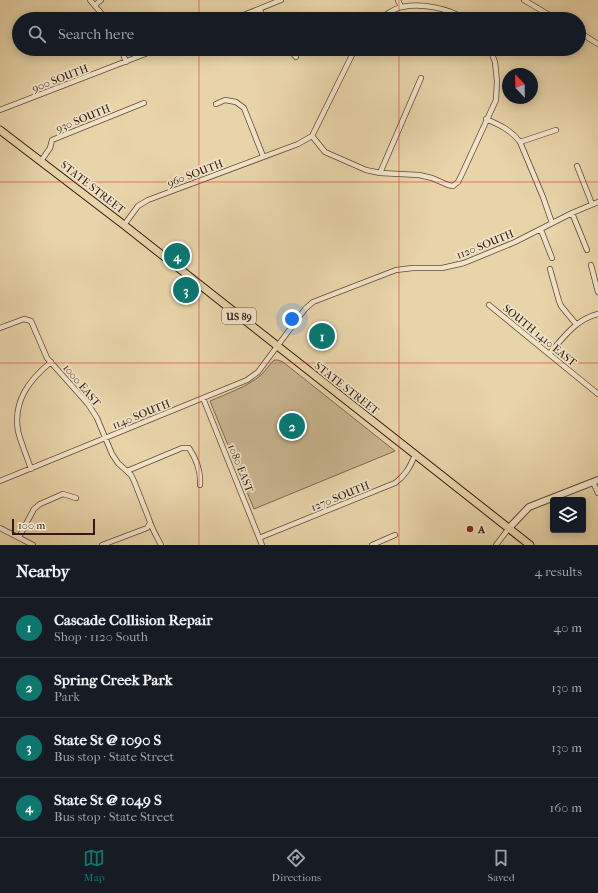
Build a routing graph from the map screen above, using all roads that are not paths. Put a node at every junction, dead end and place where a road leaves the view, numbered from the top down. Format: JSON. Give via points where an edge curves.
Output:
{"nodes":[{"id":1,"x":90,"y":0,"type":"edge"},
{"id":2,"x":101,"y":0,"type":"edge"},
{"id":3,"x":281,"y":0,"type":"edge"},
{"id":4,"x":398,"y":0,"type":"edge"},
{"id":5,"x":524,"y":0,"type":"edge"},
{"id":6,"x":94,"y":5,"type":"junction"},
{"id":7,"x":401,"y":7,"type":"junction"},
{"id":8,"x":259,"y":9,"type":"junction"},
{"id":9,"x":100,"y":12,"type":"edge"},
{"id":10,"x":252,"y":12,"type":"edge"},
{"id":11,"x":260,"y":12,"type":"edge"},
{"id":12,"x":392,"y":12,"type":"edge"},
{"id":13,"x":451,"y":12,"type":"edge"},
{"id":14,"x":544,"y":12,"type":"edge"},
{"id":15,"x":586,"y":36,"type":"edge"},
{"id":16,"x":598,"y":44,"type":"edge"},
{"id":17,"x":124,"y":56,"type":"edge"},
{"id":18,"x":141,"y":56,"type":"edge"},
{"id":19,"x":351,"y":56,"type":"edge"},
{"id":20,"x":493,"y":56,"type":"edge"},
{"id":21,"x":126,"y":62,"type":"junction"},
{"id":22,"x":422,"y":78,"type":"dead end"},
{"id":23,"x":144,"y":103,"type":"dead end"},
{"id":24,"x":216,"y":104,"type":"dead end"},
{"id":25,"x":0,"y":110,"type":"edge"},
{"id":26,"x":486,"y":119,"type":"junction"},
{"id":27,"x":0,"y":130,"type":"edge"},
{"id":28,"x":556,"y":130,"type":"dead end"},
{"id":29,"x":312,"y":136,"type":"junction"},
{"id":30,"x":520,"y":142,"type":"junction"},
{"id":31,"x":263,"y":156,"type":"junction"},
{"id":32,"x":41,"y":161,"type":"junction"},
{"id":33,"x":577,"y":166,"type":"dead end"},
{"id":34,"x":380,"y":173,"type":"junction"},
{"id":35,"x":598,"y":202,"type":"edge"},
{"id":36,"x":592,"y":204,"type":"junction"},
{"id":37,"x":572,"y":213,"type":"junction"},
{"id":38,"x":552,"y":223,"type":"junction"},
{"id":39,"x":124,"y":226,"type":"junction"},
{"id":40,"x":541,"y":230,"type":"junction"},
{"id":41,"x":586,"y":250,"type":"dead end"},
{"id":42,"x":552,"y":258,"type":"dead end"},
{"id":43,"x":591,"y":265,"type":"dead end"},
{"id":44,"x":550,"y":269,"type":"dead end"},
{"id":45,"x":598,"y":292,"type":"edge"},
{"id":46,"x":489,"y":305,"type":"dead end"},
{"id":47,"x":598,"y":314,"type":"edge"},
{"id":48,"x":576,"y":324,"type":"junction"},
{"id":49,"x":0,"y":328,"type":"edge"},
{"id":50,"x":277,"y":347,"type":"junction"},
{"id":51,"x":549,"y":354,"type":"junction"},
{"id":52,"x":51,"y":362,"type":"junction"},
{"id":53,"x":598,"y":394,"type":"edge"},
{"id":54,"x":203,"y":398,"type":"junction"},
{"id":55,"x":105,"y":438,"type":"junction"},
{"id":56,"x":415,"y":455,"type":"junction"},
{"id":57,"x":31,"y":469,"type":"junction"},
{"id":58,"x":127,"y":471,"type":"junction"},
{"id":59,"x":0,"y":481,"type":"edge"},
{"id":60,"x":596,"y":481,"type":"edge"},
{"id":61,"x":200,"y":485,"type":"dead end"},
{"id":62,"x":598,"y":493,"type":"edge"},
{"id":63,"x":76,"y":498,"type":"dead end"},
{"id":64,"x":150,"y":523,"type":"junction"},
{"id":65,"x":0,"y":528,"type":"edge"},
{"id":66,"x":509,"y":528,"type":"junction"},
{"id":67,"x":395,"y":535,"type":"dead end"},
{"id":68,"x":19,"y":537,"type":"junction"},
{"id":69,"x":259,"y":538,"type":"junction"},
{"id":70,"x":33,"y":545,"type":"edge"},
{"id":71,"x":102,"y":545,"type":"edge"},
{"id":72,"x":161,"y":545,"type":"edge"},
{"id":73,"x":262,"y":545,"type":"edge"},
{"id":74,"x":372,"y":545,"type":"edge"},
{"id":75,"x":496,"y":545,"type":"edge"},
{"id":76,"x":530,"y":545,"type":"edge"}],
"edges":[{"from":1,"to":6,"type":"street"},
{"from":2,"to":6,"type":"street"},
{"from":3,"to":8,"type":"street"},
{"from":4,"to":7,"type":"street"},
{"from":5,"to":14,"type":"street"},
{"from":6,"to":9,"type":"street"},
{"from":7,"to":12,"type":"street"},
{"from":7,"to":13,"type":"street","via":[[432,7]]},
{"from":8,"to":10,"type":"street"},
{"from":8,"to":11,"type":"street"},
{"from":15,"to":16,"type":"street"},
{"from":17,"to":21,"type":"street"},
{"from":18,"to":21,"type":"street","name":"900 SOUTH"},
{"from":19,"to":29,"type":"street"},
{"from":20,"to":26,"type":"street","via":[[497,81],[496,100]]},
{"from":21,"to":25,"type":"street","name":"900 SOUTH"},
{"from":22,"to":34,"type":"street"},
{"from":23,"to":32,"type":"street","name":"930 SOUTH","via":[[52,140]]},
{"from":24,"to":31,"type":"street","via":[[225,100],[236,102],[244,108]]},
{"from":26,"to":30,"type":"street","via":[[503,126]]},
{"from":26,"to":34,"type":"street","via":[[462,174],[453,186],[420,174]]},
{"from":27,"to":32,"type":"main road","name":"STATE STREET","number":"US 89"},
{"from":28,"to":30,"type":"street"},
{"from":29,"to":31,"type":"street","name":"960 SOUTH","via":[[298,144]]},
{"from":29,"to":34,"type":"street","via":[[325,152],[366,170]]},
{"from":30,"to":38,"type":"street"},
{"from":31,"to":39,"type":"street","name":"960 SOUTH","via":[[148,200],[138,206]]},
{"from":32,"to":39,"type":"main road","name":"STATE STREET","number":"US 89"},
{"from":33,"to":36,"type":"street"},
{"from":35,"to":36,"type":"street","name":"1120 SOUTH"},
{"from":36,"to":37,"type":"street","name":"1120 SOUTH"},
{"from":37,"to":38,"type":"street","name":"1120 SOUTH"},
{"from":37,"to":41,"type":"street"},
{"from":38,"to":40,"type":"street","name":"1120 SOUTH"},
{"from":39,"to":50,"type":"main road","name":"STATE STREET","number":"US 89"},
{"from":40,"to":42,"type":"street"},
{"from":40,"to":50,"type":"street","name":"1120 SOUTH","via":[[464,263],[442,268],[396,270],[313,302]]},
{"from":43,"to":45,"type":"street"},
{"from":44,"to":48,"type":"street","via":[[559,301]]},
{"from":46,"to":51,"type":"street","name":"SOUTH 1410 EAST"},
{"from":47,"to":48,"type":"street"},
{"from":48,"to":51,"type":"street"},
{"from":49,"to":52,"type":"street","name":"1000 EAST","via":[[24,319],[31,321]]},
{"from":50,"to":54,"type":"street","name":"1140 SOUTH","via":[[258,372],[239,384]]},
{"from":50,"to":56,"type":"main road","name":"STATE STREET","number":"US 89"},
{"from":51,"to":53,"type":"street","name":"SOUTH 1410 EAST"},
{"from":52,"to":55,"type":"street","name":"1000 EAST","via":[[88,404]]},
{"from":52,"to":57,"type":"street","via":[[22,394],[17,414],[18,431]]},
{"from":54,"to":55,"type":"street","name":"1140 SOUTH"},
{"from":54,"to":69,"type":"street","name":"1080 EAST"},
{"from":55,"to":57,"type":"street","name":"1140 SOUTH"},
{"from":55,"to":58,"type":"street","name":"1000 EAST","via":[[116,460]]},
{"from":56,"to":66,"type":"main road","name":"STATE STREET","number":"US 89"},
{"from":56,"to":69,"type":"street","name":"1270 SOUTH","via":[[402,478],[391,485]]},
{"from":57,"to":59,"type":"street","name":"1140 SOUTH"},
{"from":58,"to":61,"type":"street","via":[[182,448],[189,448],[200,474]]},
{"from":58,"to":64,"type":"street","name":"1000 EAST","via":[[134,481]]},
{"from":60,"to":62,"type":"street"},
{"from":60,"to":66,"type":"street","via":[[529,507]]},
{"from":63,"to":68,"type":"street","via":[[63,494],[40,504],[34,509]]},
{"from":64,"to":71,"type":"street","via":[[147,528]]},
{"from":64,"to":72,"type":"street","name":"1000 EAST"},
{"from":65,"to":68,"type":"street"},
{"from":66,"to":75,"type":"street"},
{"from":66,"to":76,"type":"main road","name":"STATE STREET","number":"US 89"},
{"from":67,"to":74,"type":"street"},
{"from":68,"to":70,"type":"street"},
{"from":69,"to":73,"type":"street","name":"1080 EAST"}]}
